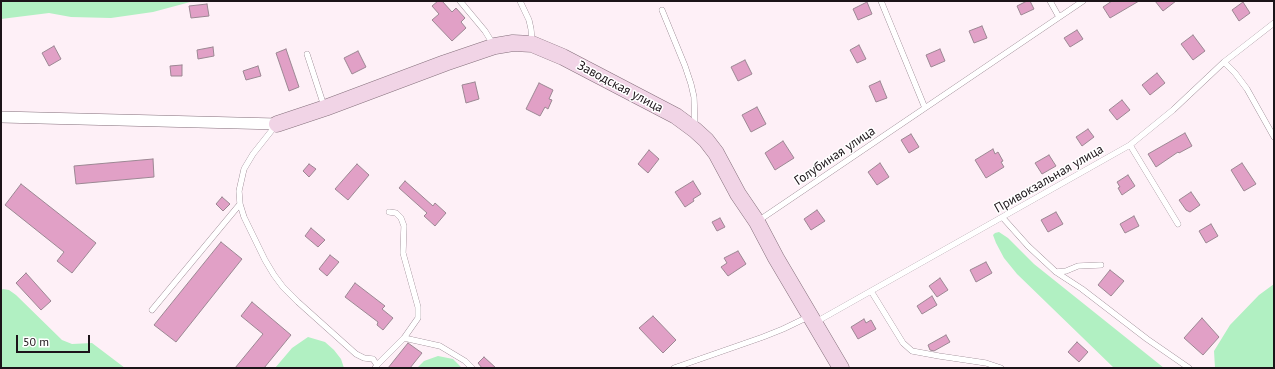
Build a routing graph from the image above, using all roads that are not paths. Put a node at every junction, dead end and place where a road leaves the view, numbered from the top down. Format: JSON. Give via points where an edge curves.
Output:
{"nodes":[{"id":1,"x":460,"y":1,"type":"edge"},
{"id":2,"x":881,"y":1,"type":"edge"},
{"id":3,"x":1050,"y":1,"type":"edge"},
{"id":4,"x":1083,"y":1,"type":"edge"},
{"id":5,"x":521,"y":2,"type":"edge"},
{"id":6,"x":662,"y":10,"type":"dead end"},
{"id":7,"x":1059,"y":17,"type":"junction"},
{"id":8,"x":1274,"y":23,"type":"edge"},
{"id":9,"x":532,"y":44,"type":"junction"},
{"id":10,"x":495,"y":46,"type":"junction"},
{"id":11,"x":307,"y":54,"type":"dead end"},
{"id":12,"x":1224,"y":62,"type":"junction"},
{"id":13,"x":325,"y":108,"type":"junction"},
{"id":14,"x":925,"y":108,"type":"junction"},
{"id":15,"x":1,"y":117,"type":"edge"},
{"id":16,"x":277,"y":124,"type":"junction"},
{"id":17,"x":695,"y":130,"type":"junction"},
{"id":18,"x":1274,"y":137,"type":"edge"},
{"id":19,"x":1130,"y":145,"type":"junction"},
{"id":20,"x":240,"y":204,"type":"junction"},
{"id":21,"x":389,"y":212,"type":"dead end"},
{"id":22,"x":1003,"y":218,"type":"junction"},
{"id":23,"x":756,"y":222,"type":"junction"},
{"id":24,"x":1178,"y":224,"type":"dead end"},
{"id":25,"x":1101,"y":265,"type":"dead end"},
{"id":26,"x":1056,"y":272,"type":"junction"},
{"id":27,"x":871,"y":291,"type":"junction"},
{"id":28,"x":152,"y":310,"type":"dead end"},
{"id":29,"x":812,"y":320,"type":"junction"},
{"id":30,"x":404,"y":338,"type":"junction"},
{"id":31,"x":376,"y":367,"type":"edge"},
{"id":32,"x":472,"y":368,"type":"edge"},
{"id":33,"x":674,"y":368,"type":"edge"},
{"id":34,"x":841,"y":368,"type":"edge"},
{"id":35,"x":1001,"y":368,"type":"edge"},
{"id":36,"x":1189,"y":368,"type":"edge"}],
"edges":[{"from":1,"to":10,"type":"lane"},
{"from":2,"to":14,"type":"lane"},
{"from":3,"to":7,"type":"lane"},
{"from":4,"to":7,"type":"lane","name":"Голубиная улица"},
{"from":5,"to":9,"type":"lane","via":[[531,29]]},
{"from":6,"to":17,"type":"lane","via":[[691,84]]},
{"from":7,"to":14,"type":"lane","name":"Голубиная улица"},
{"from":8,"to":12,"type":"lane","name":"Привокзальная улица"},
{"from":9,"to":10,"type":"street","name":"Заводская улица","via":[[512,43]]},
{"from":9,"to":17,"type":"street","name":"Заводская улица","via":[[563,57],[676,116]]},
{"from":10,"to":13,"type":"street","name":"Заводская улица"},
{"from":11,"to":13,"type":"lane"},
{"from":12,"to":18,"type":"lane","via":[[1247,89]]},
{"from":12,"to":19,"type":"lane","name":"Привокзальная улица"},
{"from":13,"to":16,"type":"street","name":"Заводская улица"},
{"from":14,"to":23,"type":"lane","name":"Голубиная улица"},
{"from":15,"to":16,"type":"street"},
{"from":16,"to":20,"type":"lane","via":[[244,169],[239,191]]},
{"from":17,"to":23,"type":"street","name":"Заводская улица","via":[[716,153]]},
{"from":19,"to":22,"type":"lane","name":"Привокзальная улица"},
{"from":19,"to":24,"type":"lane"},
{"from":20,"to":28,"type":"lane"},
{"from":20,"to":31,"type":"lane","via":[[265,260],[283,287],[356,354],[373,359]]},
{"from":21,"to":30,"type":"lane","via":[[396,213],[404,226],[403,253],[418,307],[418,318]]},
{"from":22,"to":26,"type":"lane"},
{"from":22,"to":27,"type":"lane","name":"Привокзальная улица"},
{"from":23,"to":29,"type":"street","name":"Заводская улица"},
{"from":25,"to":26,"type":"lane","via":[[1078,266]]},
{"from":26,"to":36,"type":"lane"},
{"from":27,"to":29,"type":"lane","name":"Привокзальная улица"},
{"from":27,"to":35,"type":"lane","via":[[903,343],[912,351],[986,363]]},
{"from":29,"to":33,"type":"lane","name":"Привокзальная улица"},
{"from":29,"to":34,"type":"street","name":"Заводская улица"},
{"from":30,"to":31,"type":"lane"},
{"from":30,"to":32,"type":"lane","via":[[440,346]]}]}
